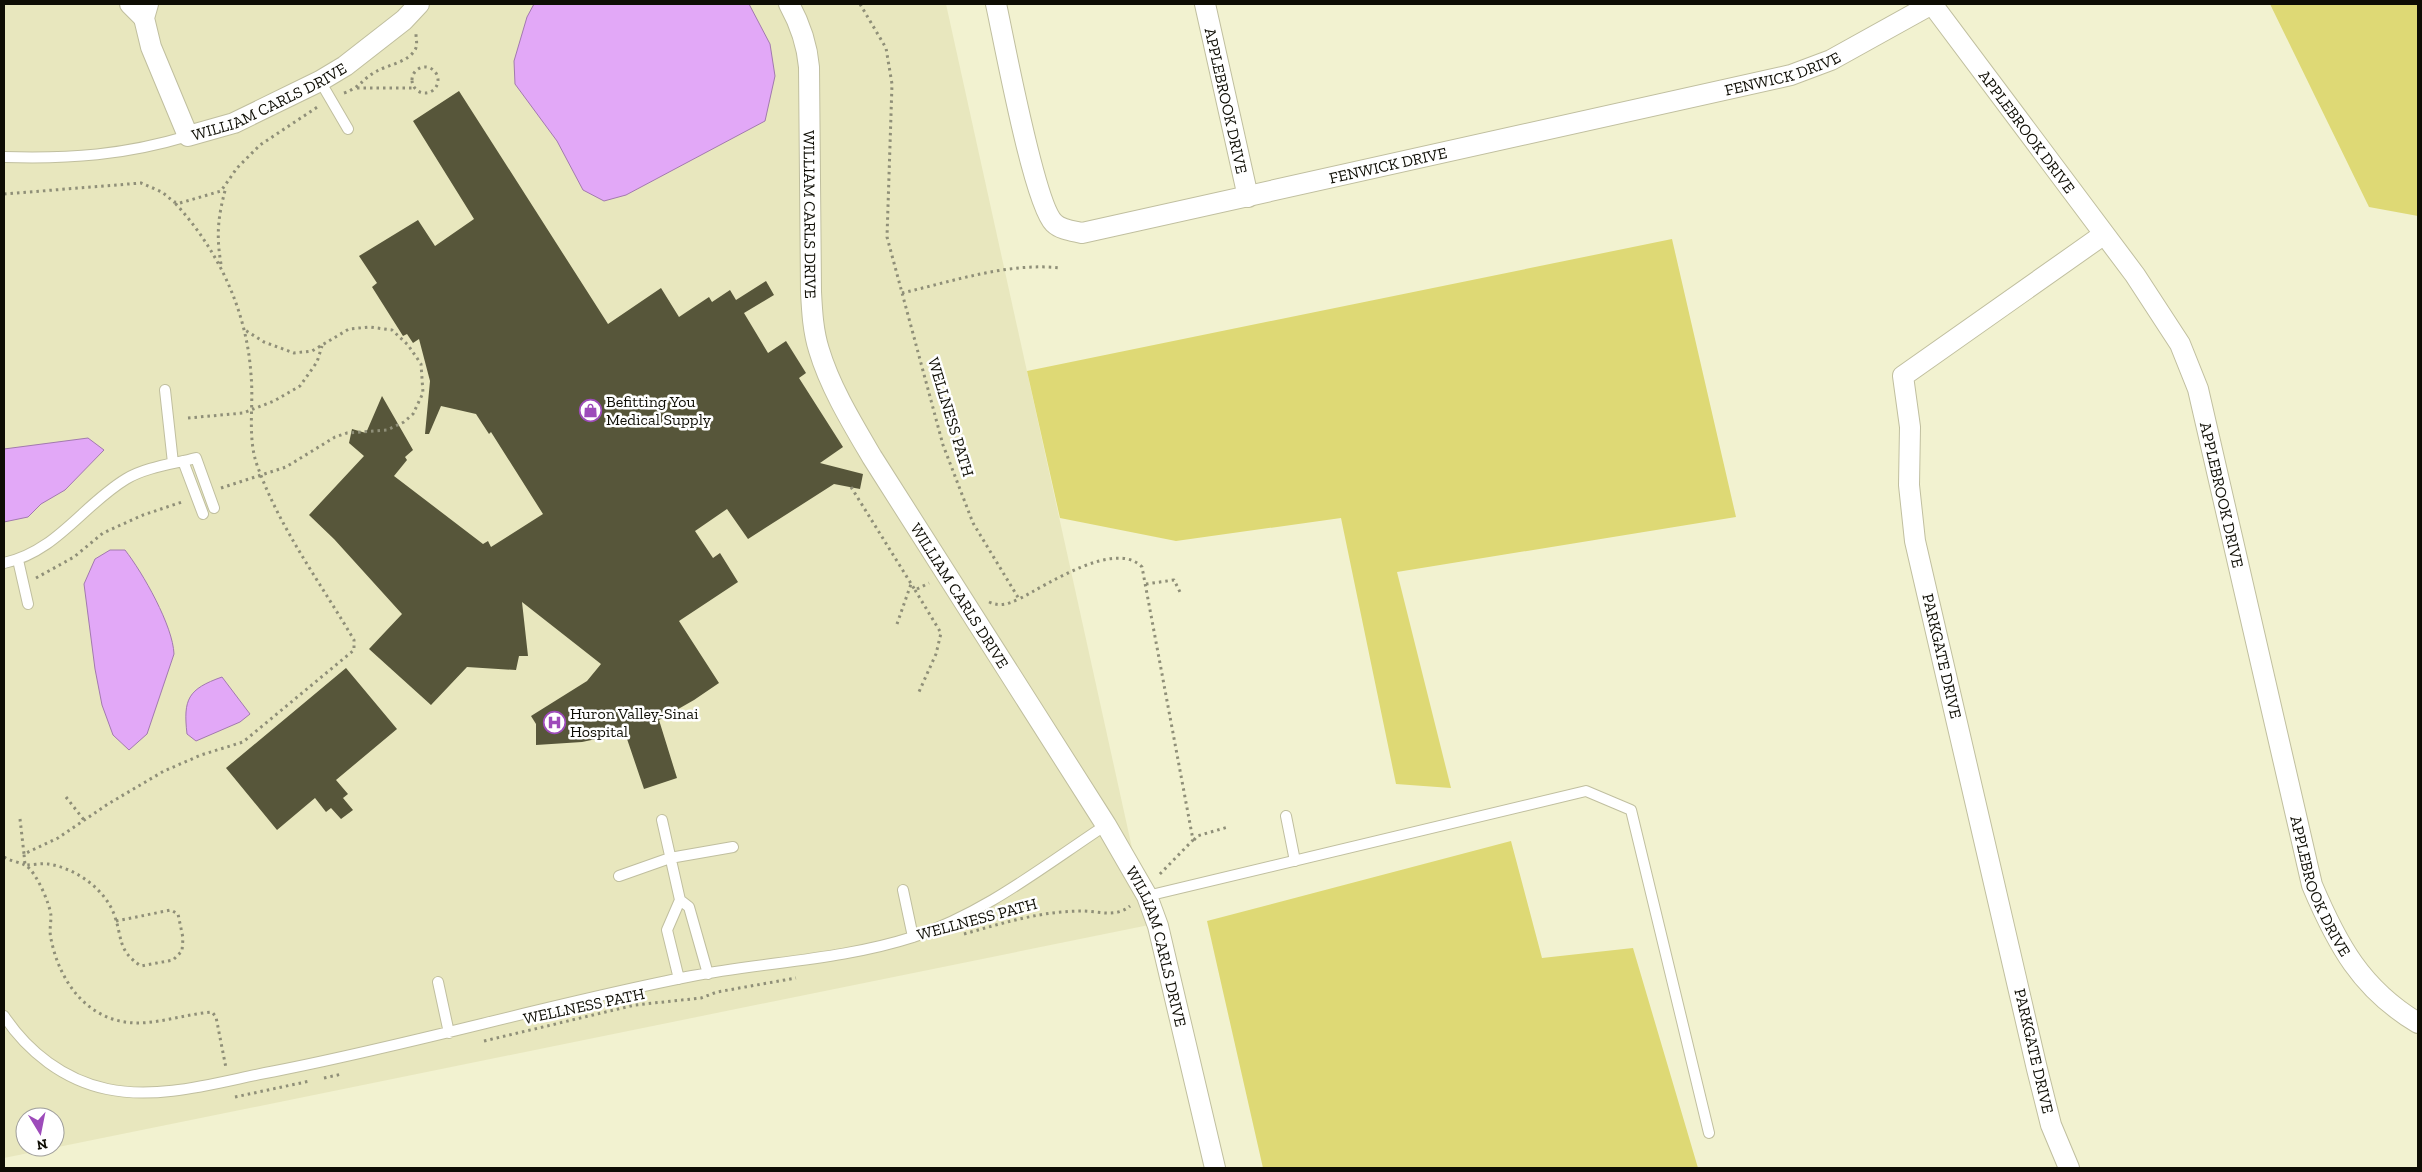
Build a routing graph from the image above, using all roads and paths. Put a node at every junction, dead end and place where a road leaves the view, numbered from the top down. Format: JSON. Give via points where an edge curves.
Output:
{"nodes":[{"id":1,"x":130,"y":4,"type":"edge"},
{"id":2,"x":420,"y":4,"type":"edge"},
{"id":3,"x":789,"y":4,"type":"edge"},
{"id":4,"x":860,"y":4,"type":"edge"},
{"id":5,"x":996,"y":4,"type":"edge"},
{"id":6,"x":1204,"y":4,"type":"edge"},
{"id":7,"x":1932,"y":4,"type":"edge"},
{"id":8,"x":146,"y":11,"type":"edge"},
{"id":9,"x":320,"y":80,"type":"junction"},
{"id":10,"x":357,"y":88,"type":"dead end"},
{"id":11,"x":414,"y":88,"type":"junction"},
{"id":12,"x":348,"y":129,"type":"dead end"},
{"id":13,"x":188,"y":136,"type":"junction"},
{"id":14,"x":4,"y":157,"type":"edge"},
{"id":15,"x":226,"y":187,"type":"dead end"},
{"id":16,"x":1248,"y":197,"type":"junction"},
{"id":17,"x":174,"y":202,"type":"dead end"},
{"id":18,"x":2103,"y":235,"type":"junction"},
{"id":19,"x":221,"y":267,"type":"junction"},
{"id":20,"x":1061,"y":268,"type":"dead end"},
{"id":21,"x":902,"y":293,"type":"junction"},
{"id":22,"x":244,"y":330,"type":"junction"},
{"id":23,"x":322,"y":345,"type":"junction"},
{"id":24,"x":166,"y":390,"type":"dead end"},
{"id":25,"x":251,"y":410,"type":"junction"},
{"id":26,"x":188,"y":418,"type":"dead end"},
{"id":27,"x":178,"y":462,"type":"junction"},
{"id":28,"x":262,"y":475,"type":"junction"},
{"id":29,"x":206,"y":492,"type":"junction"},
{"id":30,"x":196,"y":495,"type":"junction"},
{"id":31,"x":214,"y":508,"type":"dead end"},
{"id":32,"x":203,"y":514,"type":"dead end"},
{"id":33,"x":18,"y":560,"type":"junction"},
{"id":34,"x":4,"y":563,"type":"edge"},
{"id":35,"x":23,"y":583,"type":"junction"},
{"id":36,"x":911,"y":584,"type":"dead end"},
{"id":37,"x":1146,"y":584,"type":"junction"},
{"id":38,"x":915,"y":590,"type":"dead end"},
{"id":39,"x":1181,"y":594,"type":"dead end"},
{"id":40,"x":28,"y":604,"type":"dead end"},
{"id":41,"x":897,"y":624,"type":"dead end"},
{"id":42,"x":918,"y":694,"type":"dead end"},
{"id":43,"x":66,"y":797,"type":"dead end"},
{"id":44,"x":1286,"y":816,"type":"dead end"},
{"id":45,"x":20,"y":819,"type":"dead end"},
{"id":46,"x":84,"y":820,"type":"junction"},
{"id":47,"x":662,"y":820,"type":"dead end"},
{"id":48,"x":1106,"y":825,"type":"junction"},
{"id":49,"x":1228,"y":827,"type":"dead end"},
{"id":50,"x":1193,"y":840,"type":"junction"},
{"id":51,"x":733,"y":847,"type":"dead end"},
{"id":52,"x":24,"y":854,"type":"junction"},
{"id":53,"x":4,"y":857,"type":"edge"},
{"id":54,"x":670,"y":858,"type":"junction"},
{"id":55,"x":1295,"y":860,"type":"junction"},
{"id":56,"x":25,"y":865,"type":"junction"},
{"id":57,"x":619,"y":876,"type":"dead end"},
{"id":58,"x":903,"y":890,"type":"dead end"},
{"id":59,"x":1146,"y":894,"type":"junction"},
{"id":60,"x":680,"y":900,"type":"junction"},
{"id":61,"x":116,"y":922,"type":"junction"},
{"id":62,"x":962,"y":934,"type":"dead end"},
{"id":63,"x":913,"y":937,"type":"junction"},
{"id":64,"x":708,"y":974,"type":"junction"},
{"id":65,"x":802,"y":977,"type":"dead end"},
{"id":66,"x":679,"y":979,"type":"junction"},
{"id":67,"x":438,"y":982,"type":"dead end"},
{"id":68,"x":4,"y":1016,"type":"edge"},
{"id":69,"x":2418,"y":1023,"type":"edge"},
{"id":70,"x":449,"y":1033,"type":"junction"},
{"id":71,"x":474,"y":1043,"type":"dead end"},
{"id":72,"x":352,"y":1072,"type":"dead end"},
{"id":73,"x":229,"y":1080,"type":"junction"},
{"id":74,"x":1709,"y":1133,"type":"dead end"},
{"id":75,"x":1215,"y":1168,"type":"edge"},
{"id":76,"x":2069,"y":1168,"type":"edge"}],
"edges":[{"from":1,"to":8,"type":"street","name":"WILLIAM CARLS DRIVE"},
{"from":2,"to":9,"type":"street","name":"WILLIAM CARLS DRIVE","via":[[345,66]]},
{"from":3,"to":48,"type":"street","name":"WILLIAM CARLS DRIVE","via":[[808,50],[810,292],[812,322],[819,350],[854,427],[872,457]]},
{"from":4,"to":21,"type":"path","name":"WELLNESS PATH","via":[[886,48],[892,84],[887,237]]},
{"from":5,"to":16,"type":"street","name":"FENWICK DRIVE","via":[[1036,181],[1054,223],[1082,233]]},
{"from":6,"to":16,"type":"street","name":"APPLEBROOK DRIVE"},
{"from":7,"to":16,"type":"street","name":"FENWICK DRIVE","via":[[1831,60],[1791,74]]},
{"from":7,"to":18,"type":"street","name":"APPLEBROOK DRIVE"},
{"from":8,"to":13,"type":"street","name":"WILLIAM CARLS DRIVE","via":[[151,47]]},
{"from":9,"to":12,"type":"lane"},
{"from":9,"to":13,"type":"street","name":"WILLIAM CARLS DRIVE","via":[[234,123]]},
{"from":10,"to":11,"type":"path"},
{"from":11,"to":11,"type":"path","via":[[412,77],[417,70],[425,67],[436,73],[438,81],[432,92],[423,93]]},
{"from":13,"to":14,"type":"lane","via":[[107,155],[53,159]]},
{"from":15,"to":19,"type":"path","via":[[218,218]]},
{"from":17,"to":19,"type":"path","via":[[196,225]]},
{"from":18,"to":69,"type":"street","name":"APPLEBROOK DRIVE","via":[[2180,344],[2198,389],[2312,885],[2331,929],[2352,964],[2381,995]]},
{"from":18,"to":76,"type":"street","name":"PARKGATE DRIVE","via":[[1903,376],[1910,427],[1909,485],[1915,541],[2036,1069],[2051,1124]]},
{"from":19,"to":22,"type":"path"},
{"from":20,"to":21,"type":"path","via":[[1038,265]]},
{"from":21,"to":37,"type":"path","name":"WELLNESS PATH","via":[[943,445],[973,523],[1019,599],[1092,563],[1113,557],[1136,561],[1142,567]]},
{"from":22,"to":23,"type":"path","via":[[264,342],[294,353],[312,351]]},
{"from":22,"to":25,"type":"path","via":[[252,375]]},
{"from":23,"to":25,"type":"path","via":[[317,362],[300,386]]},
{"from":23,"to":28,"type":"path","via":[[349,329],[392,330],[421,364],[423,393],[414,414],[387,430],[334,437],[286,467]]},
{"from":24,"to":27,"type":"lane"},
{"from":25,"to":26,"type":"path"},
{"from":25,"to":28,"type":"path","via":[[251,436]]},
{"from":27,"to":29,"type":"lane","via":[[196,458]]},
{"from":27,"to":30,"type":"lane"},
{"from":27,"to":33,"type":"lane","via":[[142,471],[126,479],[62,534]]},
{"from":28,"to":29,"type":"path"},
{"from":28,"to":46,"type":"path","via":[[277,514],[354,640],[354,650],[243,742],[200,755],[164,771]]},
{"from":29,"to":31,"type":"lane"},
{"from":30,"to":32,"type":"lane"},
{"from":30,"to":35,"type":"path","via":[[103,533],[74,557]]},
{"from":33,"to":34,"type":"lane"},
{"from":33,"to":35,"type":"lane"},
{"from":35,"to":40,"type":"lane"},
{"from":36,"to":41,"type":"path"},
{"from":37,"to":39,"type":"path","via":[[1174,580]]},
{"from":37,"to":50,"type":"path","name":"WELLNESS PATH"},
{"from":38,"to":42,"type":"path","via":[[941,633],[936,654]]},
{"from":43,"to":46,"type":"path"},
{"from":44,"to":55,"type":"lane"},
{"from":45,"to":52,"type":"path"},
{"from":46,"to":52,"type":"path","via":[[58,838]]},
{"from":47,"to":54,"type":"lane"},
{"from":48,"to":59,"type":"street","name":"WILLIAM CARLS DRIVE"},
{"from":48,"to":63,"type":"lane","via":[[988,903]]},
{"from":49,"to":50,"type":"path"},
{"from":50,"to":59,"type":"path","name":"WELLNESS PATH"},
{"from":51,"to":54,"type":"lane"},
{"from":52,"to":56,"type":"path"},
{"from":53,"to":56,"type":"path"},
{"from":54,"to":57,"type":"lane"},
{"from":54,"to":60,"type":"lane"},
{"from":55,"to":59,"type":"lane"},
{"from":55,"to":74,"type":"lane","via":[[1586,791],[1631,810]]},
{"from":56,"to":61,"type":"path","via":[[48,864],[71,871],[100,891]]},
{"from":56,"to":73,"type":"path","via":[[45,895],[51,915],[50,936],[62,975],[87,1006],[103,1016],[140,1023],[212,1012],[216,1017]]},
{"from":58,"to":63,"type":"lane"},
{"from":59,"to":62,"type":"path","name":"WELLNESS PATH","via":[[1117,914],[1082,911],[1041,913]]},
{"from":59,"to":75,"type":"street","name":"WILLIAM CARLS DRIVE","via":[[1158,926]]},
{"from":60,"to":64,"type":"lane","via":[[689,907]]},
{"from":60,"to":66,"type":"lane","via":[[667,930]]},
{"from":61,"to":61,"type":"path","via":[[127,956],[142,966],[173,960],[182,952],[178,914],[171,910]]},
{"from":63,"to":64,"type":"lane","via":[[881,946]]},
{"from":64,"to":66,"type":"lane"},
{"from":65,"to":71,"type":"path","name":"WELLNESS PATH","via":[[701,998],[635,1005]]},
{"from":66,"to":70,"type":"lane"},
{"from":67,"to":70,"type":"lane"},
{"from":68,"to":73,"type":"lane","via":[[18,1037],[48,1064],[78,1080],[108,1090],[149,1092]]},
{"from":70,"to":73,"type":"lane","via":[[348,1058]]},
{"from":72,"to":73,"type":"path","via":[[232,1097]]}]}
